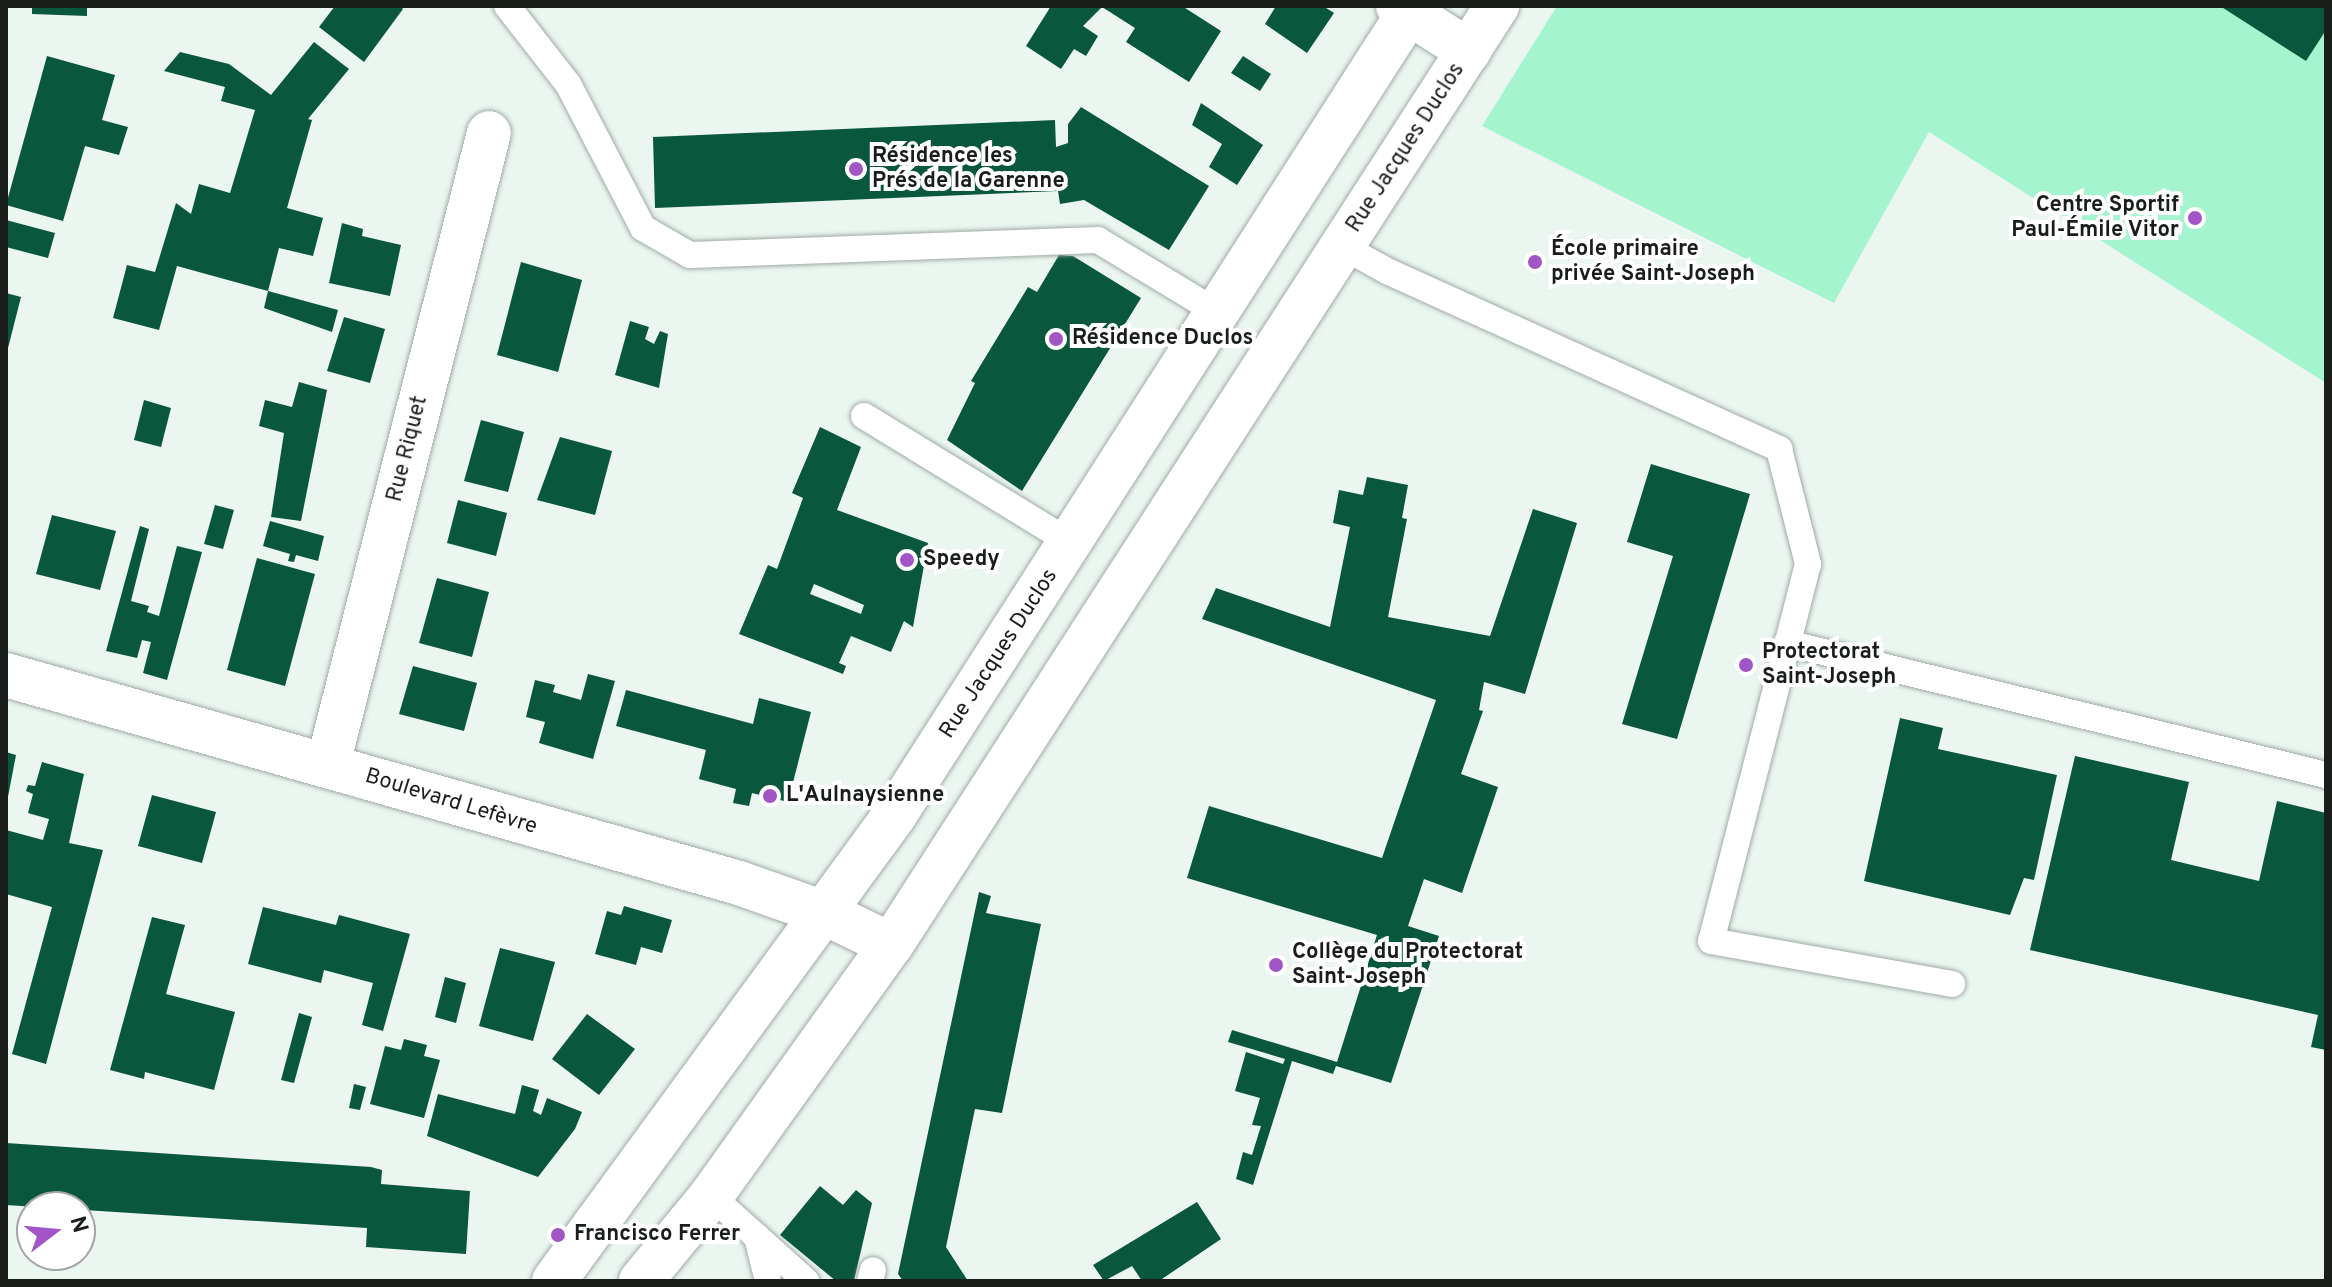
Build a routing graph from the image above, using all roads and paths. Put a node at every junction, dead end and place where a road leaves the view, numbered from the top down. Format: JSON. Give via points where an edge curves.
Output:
{"nodes":[{"id":1,"x":507,"y":6,"type":"edge"},
{"id":2,"x":1497,"y":6,"type":"edge"},
{"id":3,"x":1406,"y":8,"type":"edge"},
{"id":4,"x":1469,"y":51,"type":"junction"},
{"id":5,"x":489,"y":133,"type":"dead end"},
{"id":6,"x":1342,"y":246,"type":"junction"},
{"id":7,"x":1220,"y":314,"type":"junction"},
{"id":8,"x":864,"y":416,"type":"dead end"},
{"id":9,"x":1071,"y":543,"type":"junction"},
{"id":10,"x":1787,"y":643,"type":"junction"},
{"id":11,"x":6,"y":675,"type":"edge"},
{"id":12,"x":328,"y":764,"type":"junction"},
{"id":13,"x":2326,"y":775,"type":"edge"},
{"id":14,"x":827,"y":914,"type":"junction"},
{"id":15,"x":891,"y":945,"type":"junction"},
{"id":16,"x":1952,"y":984,"type":"dead end"},
{"id":17,"x":711,"y":1196,"type":"junction"},
{"id":18,"x":757,"y":1237,"type":"junction"},
{"id":19,"x":554,"y":1281,"type":"edge"},
{"id":20,"x":641,"y":1281,"type":"edge"},
{"id":21,"x":768,"y":1281,"type":"edge"},
{"id":22,"x":806,"y":1281,"type":"edge"}],
"edges":[{"from":1,"to":7,"type":"lane","via":[[568,84],[643,228],[690,255],[1098,240]]},
{"from":2,"to":4,"type":"main road","name":"Rue Jacques Duclos"},
{"from":3,"to":4,"type":"main road"},
{"from":3,"to":7,"type":"main road","name":"Rue Jacques Duclos"},
{"from":4,"to":6,"type":"main road","name":"Rue Jacques Duclos"},
{"from":5,"to":12,"type":"main road","name":"Rue Riquet"},
{"from":6,"to":10,"type":"lane","via":[[1779,449],[1808,564]]},
{"from":6,"to":15,"type":"main road","name":"Rue Jacques Duclos"},
{"from":7,"to":9,"type":"main road","name":"Rue Jacques Duclos"},
{"from":8,"to":9,"type":"lane"},
{"from":9,"to":14,"type":"main road","name":"Rue Jacques Duclos"},
{"from":10,"to":13,"type":"lane"},
{"from":10,"to":16,"type":"lane","via":[[1711,941]]},
{"from":11,"to":12,"type":"main road","name":"Boulevard Lefèvre"},
{"from":12,"to":14,"type":"main road","name":"Boulevard Lefèvre","via":[[426,798],[739,883]]},
{"from":14,"to":15,"type":"main road","name":"Boulevard Lefèvre"},
{"from":14,"to":19,"type":"main road","name":"Rue Jacques Duclos"},
{"from":15,"to":17,"type":"main road","name":"Rue Jacques Duclos"},
{"from":17,"to":18,"type":"lane"},
{"from":17,"to":20,"type":"main road","name":"Rue Jacques Duclos"},
{"from":18,"to":21,"type":"lane"},
{"from":18,"to":22,"type":"lane"}]}
